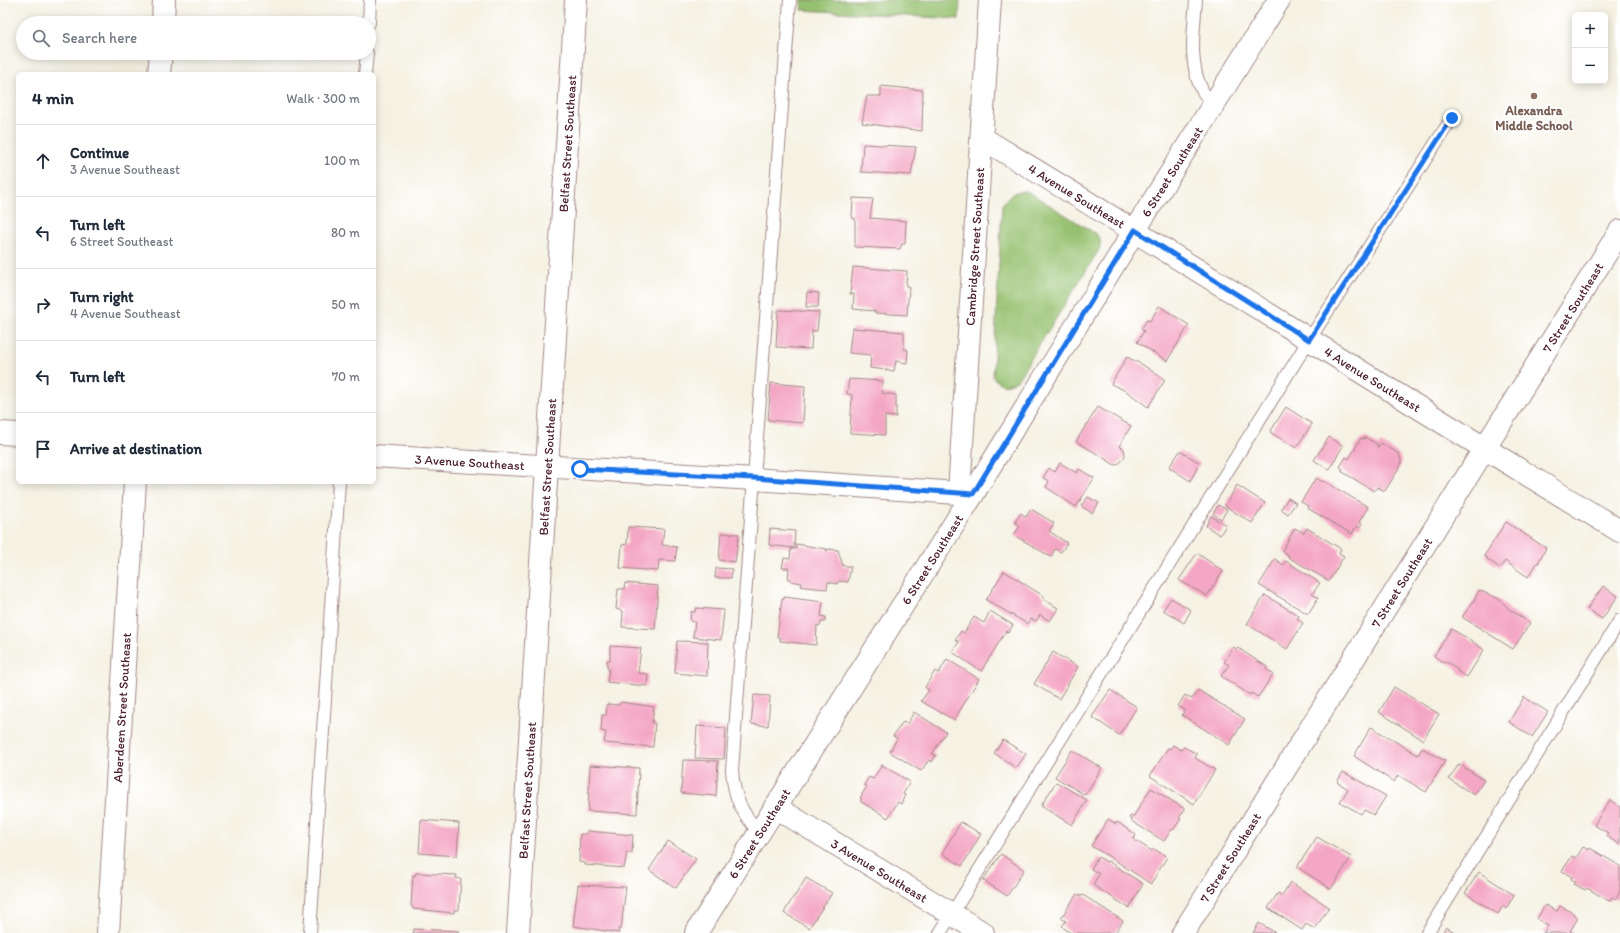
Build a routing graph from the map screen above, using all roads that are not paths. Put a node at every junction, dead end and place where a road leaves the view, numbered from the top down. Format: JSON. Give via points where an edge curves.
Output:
{"nodes":[{"id":1,"x":164,"y":0,"type":"edge"},
{"id":2,"x":370,"y":0,"type":"edge"},
{"id":3,"x":576,"y":0,"type":"edge"},
{"id":4,"x":790,"y":0,"type":"edge"},
{"id":5,"x":990,"y":0,"type":"edge"},
{"id":6,"x":1196,"y":0,"type":"edge"},
{"id":7,"x":1279,"y":0,"type":"edge"},
{"id":8,"x":163,"y":16,"type":"edge"},
{"id":9,"x":369,"y":16,"type":"edge"},
{"id":10,"x":160,"y":60,"type":"edge"},
{"id":11,"x":366,"y":60,"type":"edge"},
{"id":12,"x":159,"y":72,"type":"edge"},
{"id":13,"x":365,"y":72,"type":"edge"},
{"id":14,"x":1215,"y":104,"type":"junction"},
{"id":15,"x":1452,"y":118,"type":"dead end"},
{"id":16,"x":982,"y":138,"type":"junction"},
{"id":17,"x":1135,"y":230,"type":"junction"},
{"id":18,"x":1620,"y":231,"type":"edge"},
{"id":19,"x":1309,"y":340,"type":"junction"},
{"id":20,"x":0,"y":433,"type":"edge"},
{"id":21,"x":16,"y":434,"type":"edge"},
{"id":22,"x":1483,"y":449,"type":"junction"},
{"id":23,"x":376,"y":456,"type":"edge"},
{"id":24,"x":546,"y":467,"type":"junction"},
{"id":25,"x":754,"y":478,"type":"junction"},
{"id":26,"x":135,"y":484,"type":"edge"},
{"id":27,"x":339,"y":484,"type":"edge"},
{"id":28,"x":966,"y":493,"type":"junction"},
{"id":29,"x":1620,"y":531,"type":"edge"},
{"id":30,"x":1620,"y":620,"type":"edge"},
{"id":31,"x":775,"y":807,"type":"junction"},
{"id":32,"x":759,"y":832,"type":"junction"},
{"id":33,"x":952,"y":914,"type":"junction"},
{"id":34,"x":108,"y":933,"type":"edge"},
{"id":35,"x":310,"y":933,"type":"edge"},
{"id":36,"x":518,"y":933,"type":"edge"},
{"id":37,"x":696,"y":933,"type":"edge"},
{"id":38,"x":940,"y":933,"type":"edge"},
{"id":39,"x":983,"y":933,"type":"edge"},
{"id":40,"x":1183,"y":933,"type":"edge"},
{"id":41,"x":1427,"y":933,"type":"edge"}],
"edges":[{"from":1,"to":8,"type":"street"},
{"from":2,"to":9,"type":"lane"},
{"from":3,"to":24,"type":"street","name":"Belfast Street Southeast"},
{"from":4,"to":25,"type":"lane"},
{"from":5,"to":16,"type":"street","name":"Cambridge Street Southeast"},
{"from":6,"to":14,"type":"lane","via":[[1193,48],[1195,69],[1202,91]]},
{"from":7,"to":14,"type":"street","name":"6 Street Southeast"},
{"from":10,"to":12,"type":"street"},
{"from":11,"to":13,"type":"lane"},
{"from":14,"to":17,"type":"street","name":"6 Street Southeast"},
{"from":15,"to":19,"type":"lane"},
{"from":16,"to":17,"type":"street","name":"4 Avenue Southeast"},
{"from":16,"to":28,"type":"street","name":"Cambridge Street Southeast"},
{"from":17,"to":19,"type":"street","name":"4 Avenue Southeast"},
{"from":17,"to":28,"type":"street","name":"6 Street Southeast"},
{"from":18,"to":22,"type":"street","name":"7 Street Southeast"},
{"from":19,"to":22,"type":"street","name":"4 Avenue Southeast"},
{"from":19,"to":33,"type":"lane"},
{"from":20,"to":21,"type":"street"},
{"from":22,"to":29,"type":"street","name":"4 Avenue Southeast"},
{"from":22,"to":40,"type":"street","name":"7 Street Southeast"},
{"from":23,"to":24,"type":"street","name":"3 Avenue Southeast"},
{"from":24,"to":25,"type":"street","name":"3 Avenue Southeast"},
{"from":24,"to":36,"type":"street","name":"Belfast Street Southeast"},
{"from":25,"to":28,"type":"street","name":"3 Avenue Southeast"},
{"from":25,"to":32,"type":"lane","via":[[732,770],[736,800],[747,819]]},
{"from":26,"to":34,"type":"street","name":"Aberdeen Street Southeast"},
{"from":27,"to":35,"type":"lane"},
{"from":28,"to":31,"type":"street","name":"6 Street Southeast"},
{"from":30,"to":41,"type":"lane"},
{"from":31,"to":32,"type":"street","name":"6 Street Southeast"},
{"from":31,"to":33,"type":"street","name":"3 Avenue Southeast"},
{"from":32,"to":37,"type":"street","name":"6 Street Southeast"},
{"from":33,"to":38,"type":"lane"},
{"from":33,"to":39,"type":"street","name":"3 Avenue Southeast"}]}
